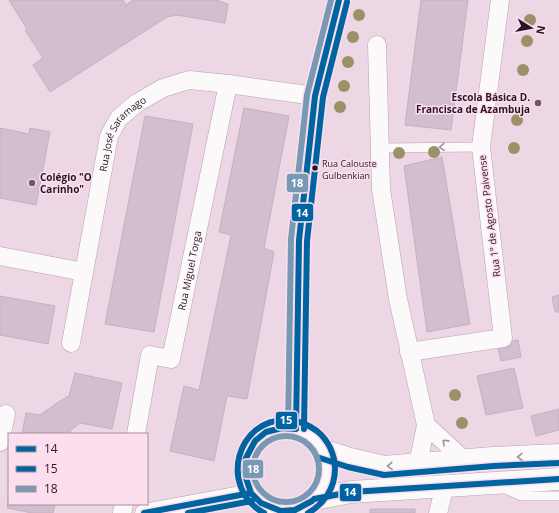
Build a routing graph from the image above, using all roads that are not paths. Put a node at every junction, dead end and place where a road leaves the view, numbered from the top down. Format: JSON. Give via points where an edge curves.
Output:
{"nodes":[{"id":1,"x":339,"y":0,"type":"edge"},
{"id":2,"x":500,"y":0,"type":"edge"},
{"id":3,"x":377,"y":45,"type":"dead end"},
{"id":4,"x":228,"y":84,"type":"junction"},
{"id":5,"x":315,"y":96,"type":"junction"},
{"id":6,"x":480,"y":147,"type":"junction"},
{"id":7,"x":380,"y":148,"type":"junction"},
{"id":8,"x":0,"y":256,"type":"edge"},
{"id":9,"x":84,"y":272,"type":"junction"},
{"id":10,"x":71,"y":343,"type":"dead end"},
{"id":11,"x":409,"y":352,"type":"junction"},
{"id":12,"x":6,"y":414,"type":"dead end"},
{"id":13,"x":426,"y":424,"type":"junction"},
{"id":14,"x":296,"y":429,"type":"junction"},
{"id":15,"x":136,"y":433,"type":"edge"},
{"id":16,"x":0,"y":442,"type":"edge"},
{"id":17,"x":322,"y":450,"type":"junction"},
{"id":18,"x":559,"y":455,"type":"edge"},
{"id":19,"x":464,"y":460,"type":"junction"},
{"id":20,"x":418,"y":464,"type":"junction"},
{"id":21,"x":559,"y":479,"type":"edge"},
{"id":22,"x":493,"y":483,"type":"junction"},
{"id":23,"x":445,"y":486,"type":"junction"},
{"id":24,"x":251,"y":493,"type":"junction"},
{"id":25,"x":559,"y":496,"type":"edge"},
{"id":26,"x":314,"y":499,"type":"junction"},
{"id":27,"x":290,"y":512,"type":"edge"},
{"id":28,"x":144,"y":513,"type":"edge"},
{"id":29,"x":438,"y":513,"type":"edge"}],
"edges":[{"from":1,"to":5,"type":"street"},
{"from":2,"to":6,"type":"street","name":"Rua 1º de Agosto Paivense"},
{"from":3,"to":7,"type":"street"},
{"from":4,"to":5,"type":"street","name":"Rua José Saramago"},
{"from":4,"to":9,"type":"street","name":"Rua José Saramago","via":[[189,80],[163,88],[119,118],[109,136]]},
{"from":4,"to":15,"type":"street","name":"Rua Miguel Torga","via":[[171,359],[150,355]]},
{"from":5,"to":14,"type":"street","via":[[298,240]]},
{"from":6,"to":7,"type":"lane","one_way":true},
{"from":6,"to":11,"type":"street","name":"Rua 1º de Agosto Paivense","via":[[503,338]]},
{"from":7,"to":11,"type":"street","via":[[381,189]]},
{"from":8,"to":9,"type":"street"},
{"from":9,"to":10,"type":"street","name":"Rua José Saramago"},
{"from":11,"to":13,"type":"street"},
{"from":12,"to":16,"type":"street"},
{"from":19,"to":13,"type":"street","one_way":true},
{"from":13,"to":20,"type":"street"},
{"from":14,"to":17,"type":"street","via":[[310,436]]},
{"from":14,"to":24,"type":"street","via":[[282,428],[266,432],[255,441],[246,458],[244,472]]},
{"from":20,"to":17,"type":"street","one_way":true,"via":[[384,466]]},
{"from":17,"to":26,"type":"street","via":[[327,474],[322,490]]},
{"from":18,"to":19,"type":"street","one_way":true},
{"from":19,"to":20,"type":"street"},
{"from":21,"to":22,"type":"street"},
{"from":22,"to":23,"type":"street"},
{"from":22,"to":25,"type":"lane","via":[[521,496]]},
{"from":23,"to":26,"type":"street","via":[[350,492]]},
{"from":23,"to":29,"type":"street"},
{"from":24,"to":27,"type":"street","via":[[261,503]]},
{"from":24,"to":28,"type":"street"},
{"from":26,"to":27,"type":"street"}]}
